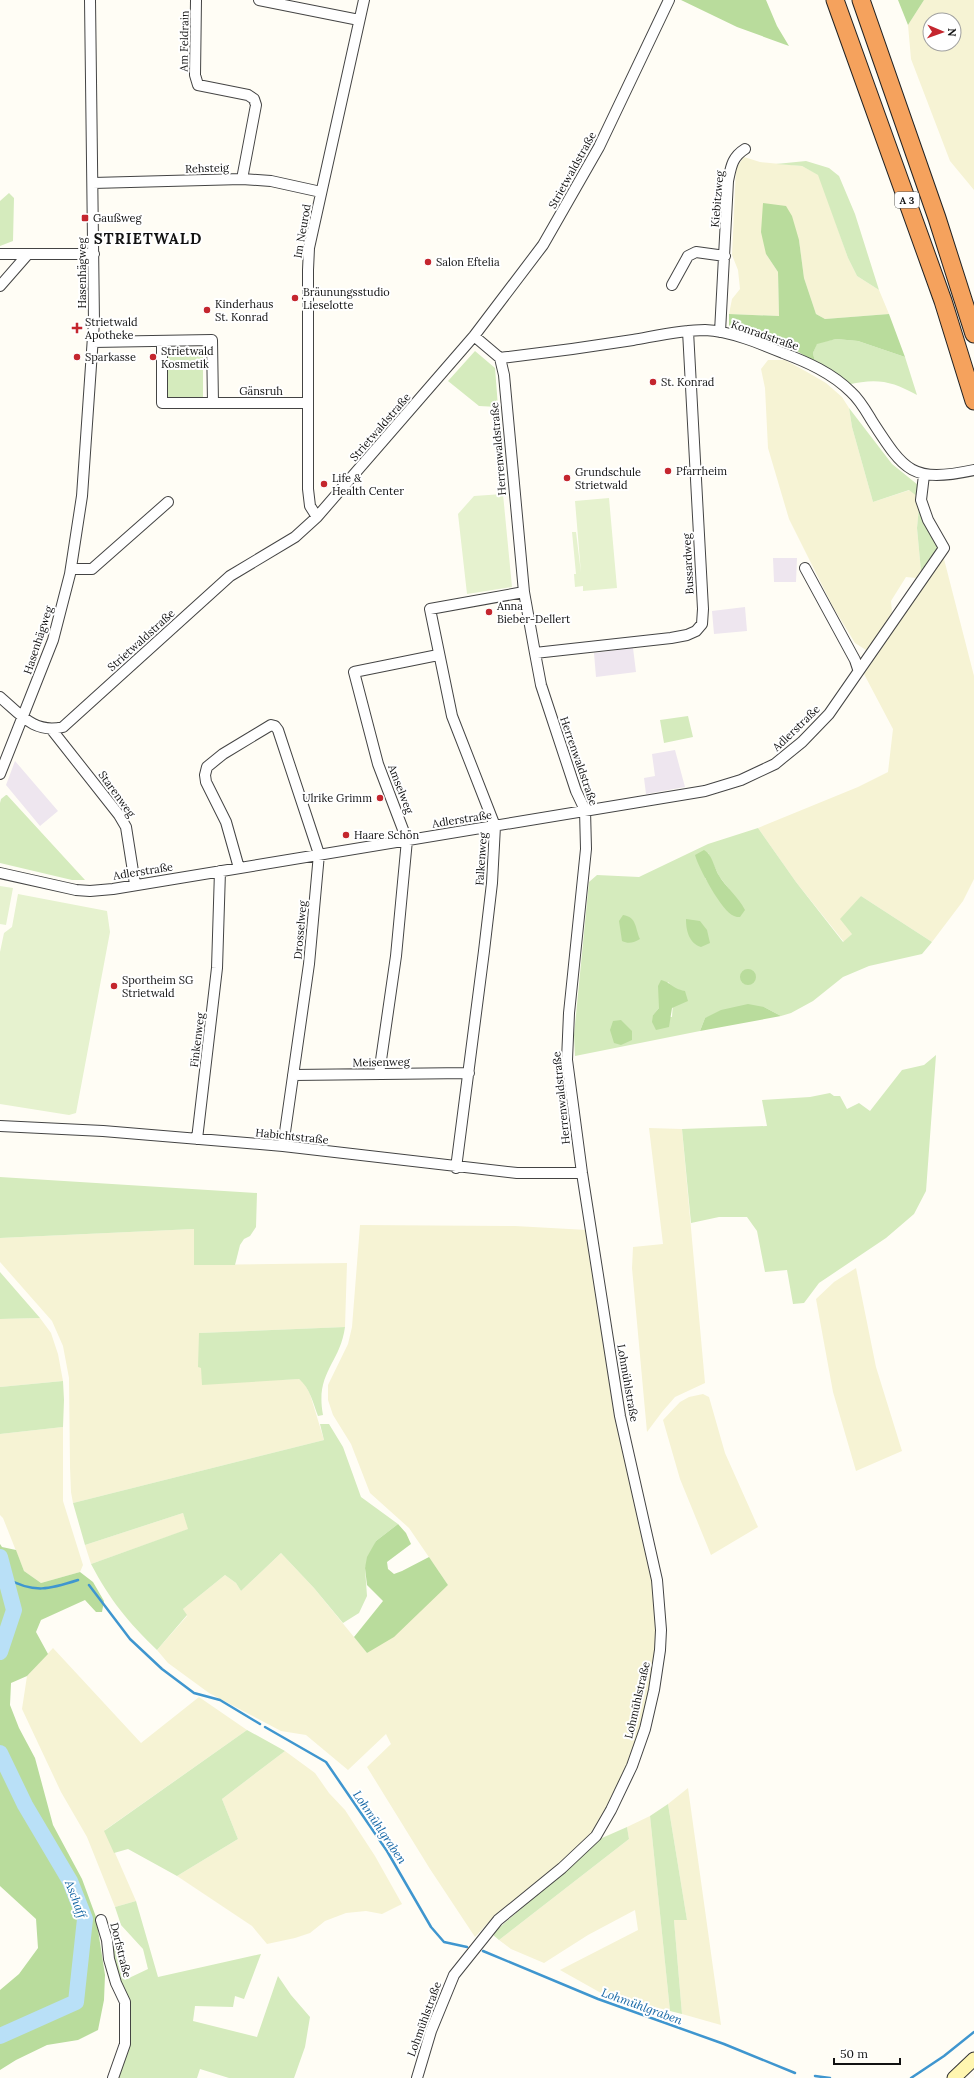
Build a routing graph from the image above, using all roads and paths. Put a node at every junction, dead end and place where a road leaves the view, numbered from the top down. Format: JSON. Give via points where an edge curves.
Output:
{"nodes":[{"id":1,"x":90,"y":0,"type":"edge"},
{"id":2,"x":196,"y":0,"type":"edge"},
{"id":3,"x":259,"y":0,"type":"edge"},
{"id":4,"x":364,"y":0,"type":"edge"},
{"id":5,"x":669,"y":0,"type":"edge"},
{"id":6,"x":835,"y":0,"type":"edge"},
{"id":7,"x":861,"y":0,"type":"edge"},
{"id":8,"x":359,"y":20,"type":"junction"},
{"id":9,"x":745,"y":149,"type":"dead end"},
{"id":10,"x":242,"y":179,"type":"junction"},
{"id":11,"x":93,"y":183,"type":"junction"},
{"id":12,"x":322,"y":192,"type":"junction"},
{"id":13,"x":0,"y":254,"type":"edge"},
{"id":14,"x":28,"y":254,"type":"junction"},
{"id":15,"x":94,"y":254,"type":"junction"},
{"id":16,"x":725,"y":256,"type":"junction"},
{"id":17,"x":672,"y":285,"type":"dead end"},
{"id":18,"x":0,"y":286,"type":"edge"},
{"id":19,"x":688,"y":331,"type":"junction"},
{"id":20,"x":720,"y":332,"type":"junction"},
{"id":21,"x":974,"y":334,"type":"edge"},
{"id":22,"x":474,"y":336,"type":"junction"},
{"id":23,"x":162,"y":341,"type":"junction"},
{"id":24,"x":93,"y":342,"type":"junction"},
{"id":25,"x":500,"y":358,"type":"junction"},
{"id":26,"x":308,"y":402,"type":"junction"},
{"id":27,"x":974,"y":402,"type":"edge"},
{"id":28,"x":213,"y":403,"type":"junction"},
{"id":29,"x":974,"y":470,"type":"edge"},
{"id":30,"x":924,"y":475,"type":"junction"},
{"id":31,"x":168,"y":502,"type":"dead end"},
{"id":32,"x":317,"y":517,"type":"junction"},
{"id":33,"x":805,"y":568,"type":"dead end"},
{"id":34,"x":71,"y":569,"type":"junction"},
{"id":35,"x":524,"y":592,"type":"junction"},
{"id":36,"x":535,"y":653,"type":"junction"},
{"id":37,"x":438,"y":655,"type":"junction"},
{"id":38,"x":858,"y":669,"type":"junction"},
{"id":39,"x":0,"y":697,"type":"edge"},
{"id":40,"x":23,"y":717,"type":"junction"},
{"id":41,"x":52,"y":730,"type":"junction"},
{"id":42,"x":0,"y":774,"type":"edge"},
{"id":43,"x":585,"y":810,"type":"junction"},
{"id":44,"x":495,"y":826,"type":"junction"},
{"id":45,"x":407,"y":840,"type":"junction"},
{"id":46,"x":319,"y":854,"type":"junction"},
{"id":47,"x":239,"y":868,"type":"junction"},
{"id":48,"x":220,"y":872,"type":"junction"},
{"id":49,"x":0,"y":873,"type":"edge"},
{"id":50,"x":135,"y":884,"type":"junction"},
{"id":51,"x":469,"y":1073,"type":"junction"},
{"id":52,"x":293,"y":1074,"type":"junction"},
{"id":53,"x":379,"y":1074,"type":"junction"},
{"id":54,"x":0,"y":1126,"type":"edge"},
{"id":55,"x":197,"y":1139,"type":"junction"},
{"id":56,"x":283,"y":1146,"type":"junction"},
{"id":57,"x":456,"y":1168,"type":"junction"},
{"id":58,"x":582,"y":1173,"type":"junction"},
{"id":59,"x":596,"y":1256,"type":"joint"},
{"id":60,"x":101,"y":1920,"type":"dead end"},
{"id":61,"x":974,"y":2059,"type":"edge"},
{"id":62,"x":961,"y":2076,"type":"edge"},
{"id":63,"x":113,"y":2078,"type":"edge"},
{"id":64,"x":417,"y":2078,"type":"edge"}],
"edges":[{"from":1,"to":11,"type":"street","name":"Hasenhägweg"},
{"from":2,"to":10,"type":"street","name":"Am Feldrain","via":[[195,75],[198,85],[248,95],[254,99],[256,105]]},
{"from":3,"to":8,"type":"street"},
{"from":4,"to":8,"type":"street","name":"Im Neurod"},
{"from":5,"to":22,"type":"street","name":"Strietwaldstraße","via":[[599,147],[575,191],[543,245]]},
{"from":6,"to":27,"type":"highway","number":"A 3","via":[[940,294]]},
{"from":7,"to":21,"type":"highway","number":"A 3","via":[[938,218]]},
{"from":8,"to":12,"type":"street","name":"Im Neurod"},
{"from":9,"to":16,"type":"street","name":"Kiebitzweg","via":[[737,154],[732,163],[728,181]]},
{"from":10,"to":11,"type":"street","name":"Rehsteig"},
{"from":10,"to":12,"type":"street","name":"Rehsteig","via":[[271,181]]},
{"from":11,"to":15,"type":"street","name":"Hasenhägweg"},
{"from":12,"to":26,"type":"street","name":"Im Neurod","via":[[309,248]]},
{"from":13,"to":14,"type":"street"},
{"from":14,"to":15,"type":"street"},
{"from":14,"to":18,"type":"street"},
{"from":15,"to":24,"type":"street","name":"Hasenhägweg"},
{"from":16,"to":17,"type":"street","via":[[696,252],[688,256]]},
{"from":16,"to":20,"type":"street","name":"Kiebitzweg"},
{"from":19,"to":20,"type":"street","name":"Konradstraße"},
{"from":19,"to":25,"type":"street","name":"Konradstraße"},
{"from":19,"to":36,"type":"street","name":"Bussardweg","via":[[702,624],[696,631],[671,638]]},
{"from":20,"to":30,"type":"street","name":"Konradstraße","via":[[782,352],[810,364],[839,382],[861,404],[895,455],[906,466]]},
{"from":22,"to":25,"type":"street"},
{"from":22,"to":32,"type":"street","name":"Strietwaldstraße"},
{"from":23,"to":24,"type":"street"},
{"from":23,"to":28,"type":"street","via":[[212,340]]},
{"from":23,"to":28,"type":"street","name":"Gänsruh","via":[[162,404]]},
{"from":24,"to":34,"type":"street","name":"Hasenhägweg","via":[[82,496]]},
{"from":25,"to":35,"type":"street","name":"Herrenwaldstraße"},
{"from":26,"to":28,"type":"street","name":"Gänsruh"},
{"from":26,"to":32,"type":"street","name":"Im Neurod","via":[[308,489],[310,506]]},
{"from":29,"to":30,"type":"street","name":"Konradstraße"},
{"from":30,"to":38,"type":"street","name":"Adlerstraße","via":[[921,500],[928,520],[944,548]]},
{"from":31,"to":34,"type":"street","via":[[97,566],[92,569]]},
{"from":32,"to":41,"type":"street","name":"Strietwaldstraße","via":[[295,537],[230,576],[63,727]]},
{"from":33,"to":38,"type":"street"},
{"from":34,"to":40,"type":"street","name":"Hasenhägweg","via":[[53,640]]},
{"from":35,"to":36,"type":"street","name":"Herrenwaldstraße"},
{"from":35,"to":37,"type":"street","name":"Falkenweg","via":[[430,609]]},
{"from":36,"to":43,"type":"street","name":"Herrenwaldstraße","via":[[541,685],[576,791]]},
{"from":37,"to":44,"type":"street","name":"Falkenweg","via":[[452,716]]},
{"from":37,"to":45,"type":"street","name":"Amselweg","via":[[354,672],[378,764]]},
{"from":38,"to":43,"type":"street","name":"Adlerstraße","via":[[829,714],[802,742],[775,764],[741,780],[705,791]]},
{"from":39,"to":40,"type":"street"},
{"from":40,"to":41,"type":"street","via":[[35,727]]},
{"from":40,"to":42,"type":"street"},
{"from":41,"to":50,"type":"street","name":"Starenweg","via":[[126,827]]},
{"from":43,"to":44,"type":"street","name":"Adlerstraße"},
{"from":43,"to":58,"type":"street","name":"Herrenwaldstraße","via":[[586,849],[568,1013],[567,1060]]},
{"from":44,"to":45,"type":"street","name":"Adlerstraße"},
{"from":44,"to":51,"type":"street","name":"Falkenweg","via":[[492,883]]},
{"from":45,"to":46,"type":"street","name":"Adlerstraße"},
{"from":45,"to":53,"type":"street","name":"Amselweg","via":[[396,956]]},
{"from":46,"to":47,"type":"street","name":"Adlerstraße"},
{"from":46,"to":47,"type":"street","name":"Drosselweg","via":[[278,730],[271,725],[223,754],[207,767],[205,775],[226,822]]},
{"from":46,"to":52,"type":"street","name":"Drosselweg","via":[[309,964]]},
{"from":47,"to":48,"type":"street","name":"Adlerstraße"},
{"from":48,"to":50,"type":"street","name":"Adlerstraße"},
{"from":48,"to":55,"type":"street","name":"Finkenweg","via":[[218,968]]},
{"from":49,"to":50,"type":"street","name":"Adlerstraße","via":[[90,891]]},
{"from":51,"to":53,"type":"street","name":"Meisenweg"},
{"from":51,"to":57,"type":"street","name":"Falkenweg"},
{"from":52,"to":53,"type":"street","name":"Meisenweg"},
{"from":52,"to":56,"type":"street","name":"Drosselweg"},
{"from":54,"to":55,"type":"street","name":"Habichtstraße"},
{"from":55,"to":56,"type":"street","name":"Habichtstraße"},
{"from":56,"to":57,"type":"street","name":"Habichtstraße"},
{"from":57,"to":58,"type":"street","name":"Habichtstraße","via":[[517,1173]]},
{"from":58,"to":59,"type":"street","name":"Herrenwaldstraße"},
{"from":59,"to":64,"type":"street","name":"Lohmühlstraße","via":[[620,1416],[657,1580],[661,1630],[654,1690],[645,1729],[632,1766],[596,1836],[562,1868],[498,1920],[458,1969],[441,2002]]},
{"from":60,"to":63,"type":"street","name":"Dorfstraße","via":[[116,1983],[125,2002],[125,2044]]},
{"from":61,"to":62,"type":"street"}]}
